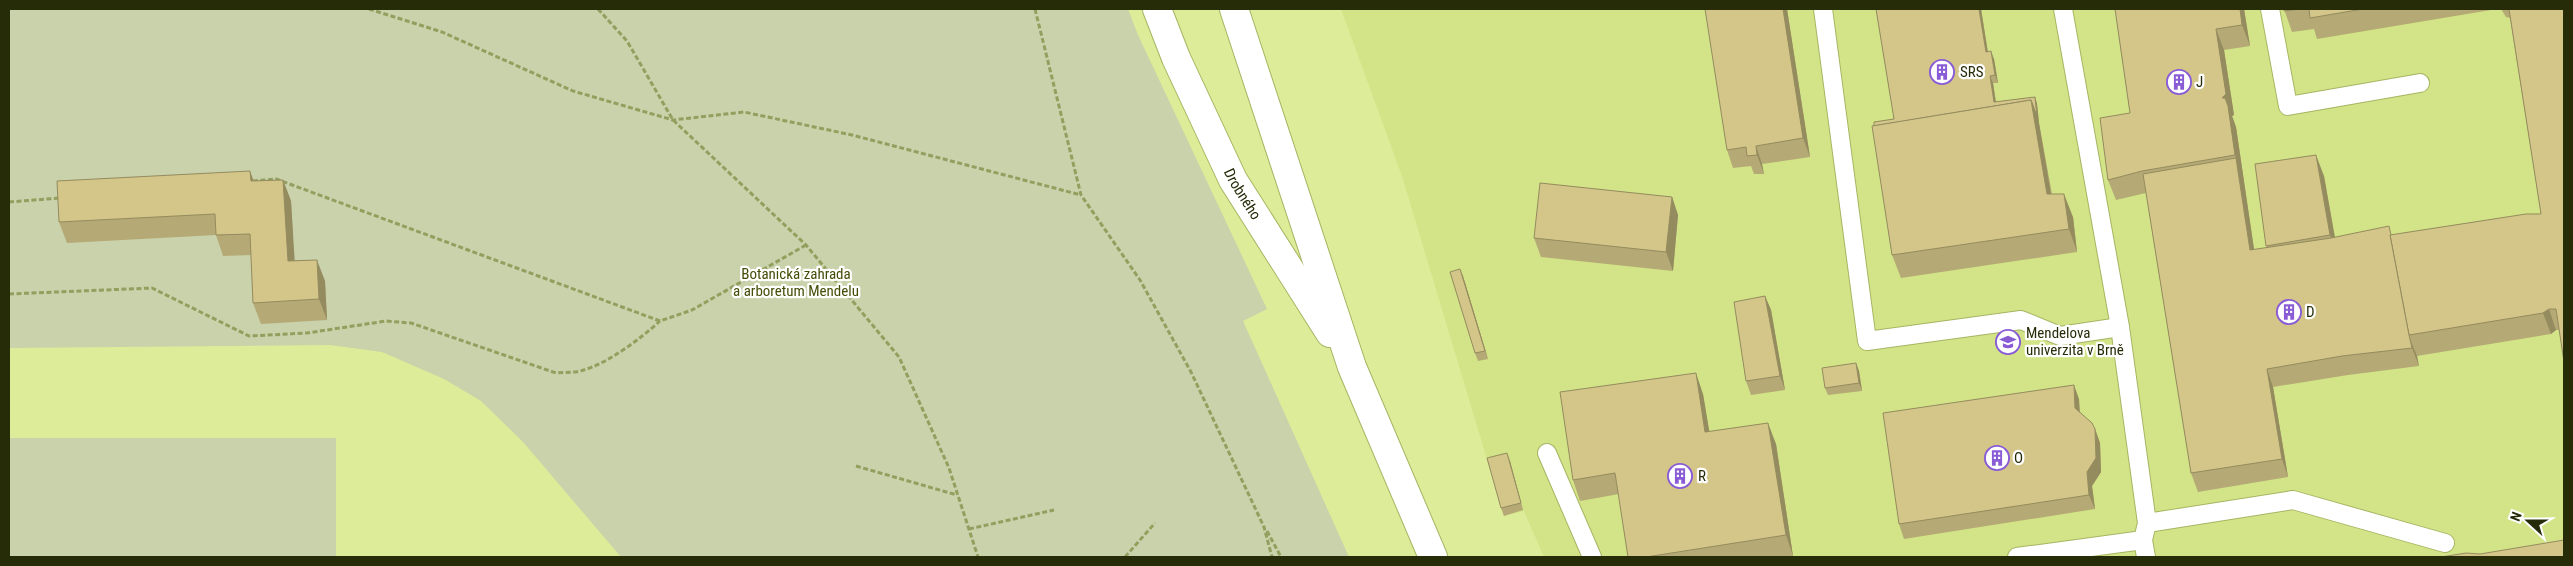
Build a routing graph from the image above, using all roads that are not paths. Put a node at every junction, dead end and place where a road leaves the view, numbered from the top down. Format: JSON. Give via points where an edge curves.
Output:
{"nodes":[{"id":1,"x":1157,"y":9,"type":"edge"},
{"id":2,"x":1234,"y":9,"type":"edge"},
{"id":3,"x":1823,"y":9,"type":"edge"},
{"id":4,"x":2063,"y":9,"type":"edge"},
{"id":5,"x":2270,"y":9,"type":"edge"},
{"id":6,"x":2420,"y":83,"type":"dead end"},
{"id":7,"x":2120,"y":327,"type":"junction"},
{"id":8,"x":1352,"y":367,"type":"junction"},
{"id":9,"x":1547,"y":453,"type":"dead end"},
{"id":10,"x":2147,"y":523,"type":"junction"},
{"id":11,"x":2445,"y":543,"type":"dead end"},
{"id":12,"x":2145,"y":549,"type":"edge"},
{"id":13,"x":1432,"y":557,"type":"edge"},
{"id":14,"x":1592,"y":557,"type":"edge"},
{"id":15,"x":2018,"y":557,"type":"edge"}],
"edges":[{"from":1,"to":8,"type":"main road","name":"Drobného","via":[[1176,58],[1233,180]]},
{"from":2,"to":8,"type":"main road","name":"Drobného"},
{"from":3,"to":7,"type":"lane","via":[[1867,340],[2021,320],[2060,336]]},
{"from":4,"to":7,"type":"lane"},
{"from":5,"to":6,"type":"lane","via":[[2288,106]]},
{"from":7,"to":10,"type":"lane"},
{"from":8,"to":13,"type":"main road","name":"Drobného"},
{"from":9,"to":14,"type":"lane"},
{"from":10,"to":11,"type":"lane","via":[[2293,500]]},
{"from":10,"to":12,"type":"lane"},
{"from":12,"to":15,"type":"lane"}]}
